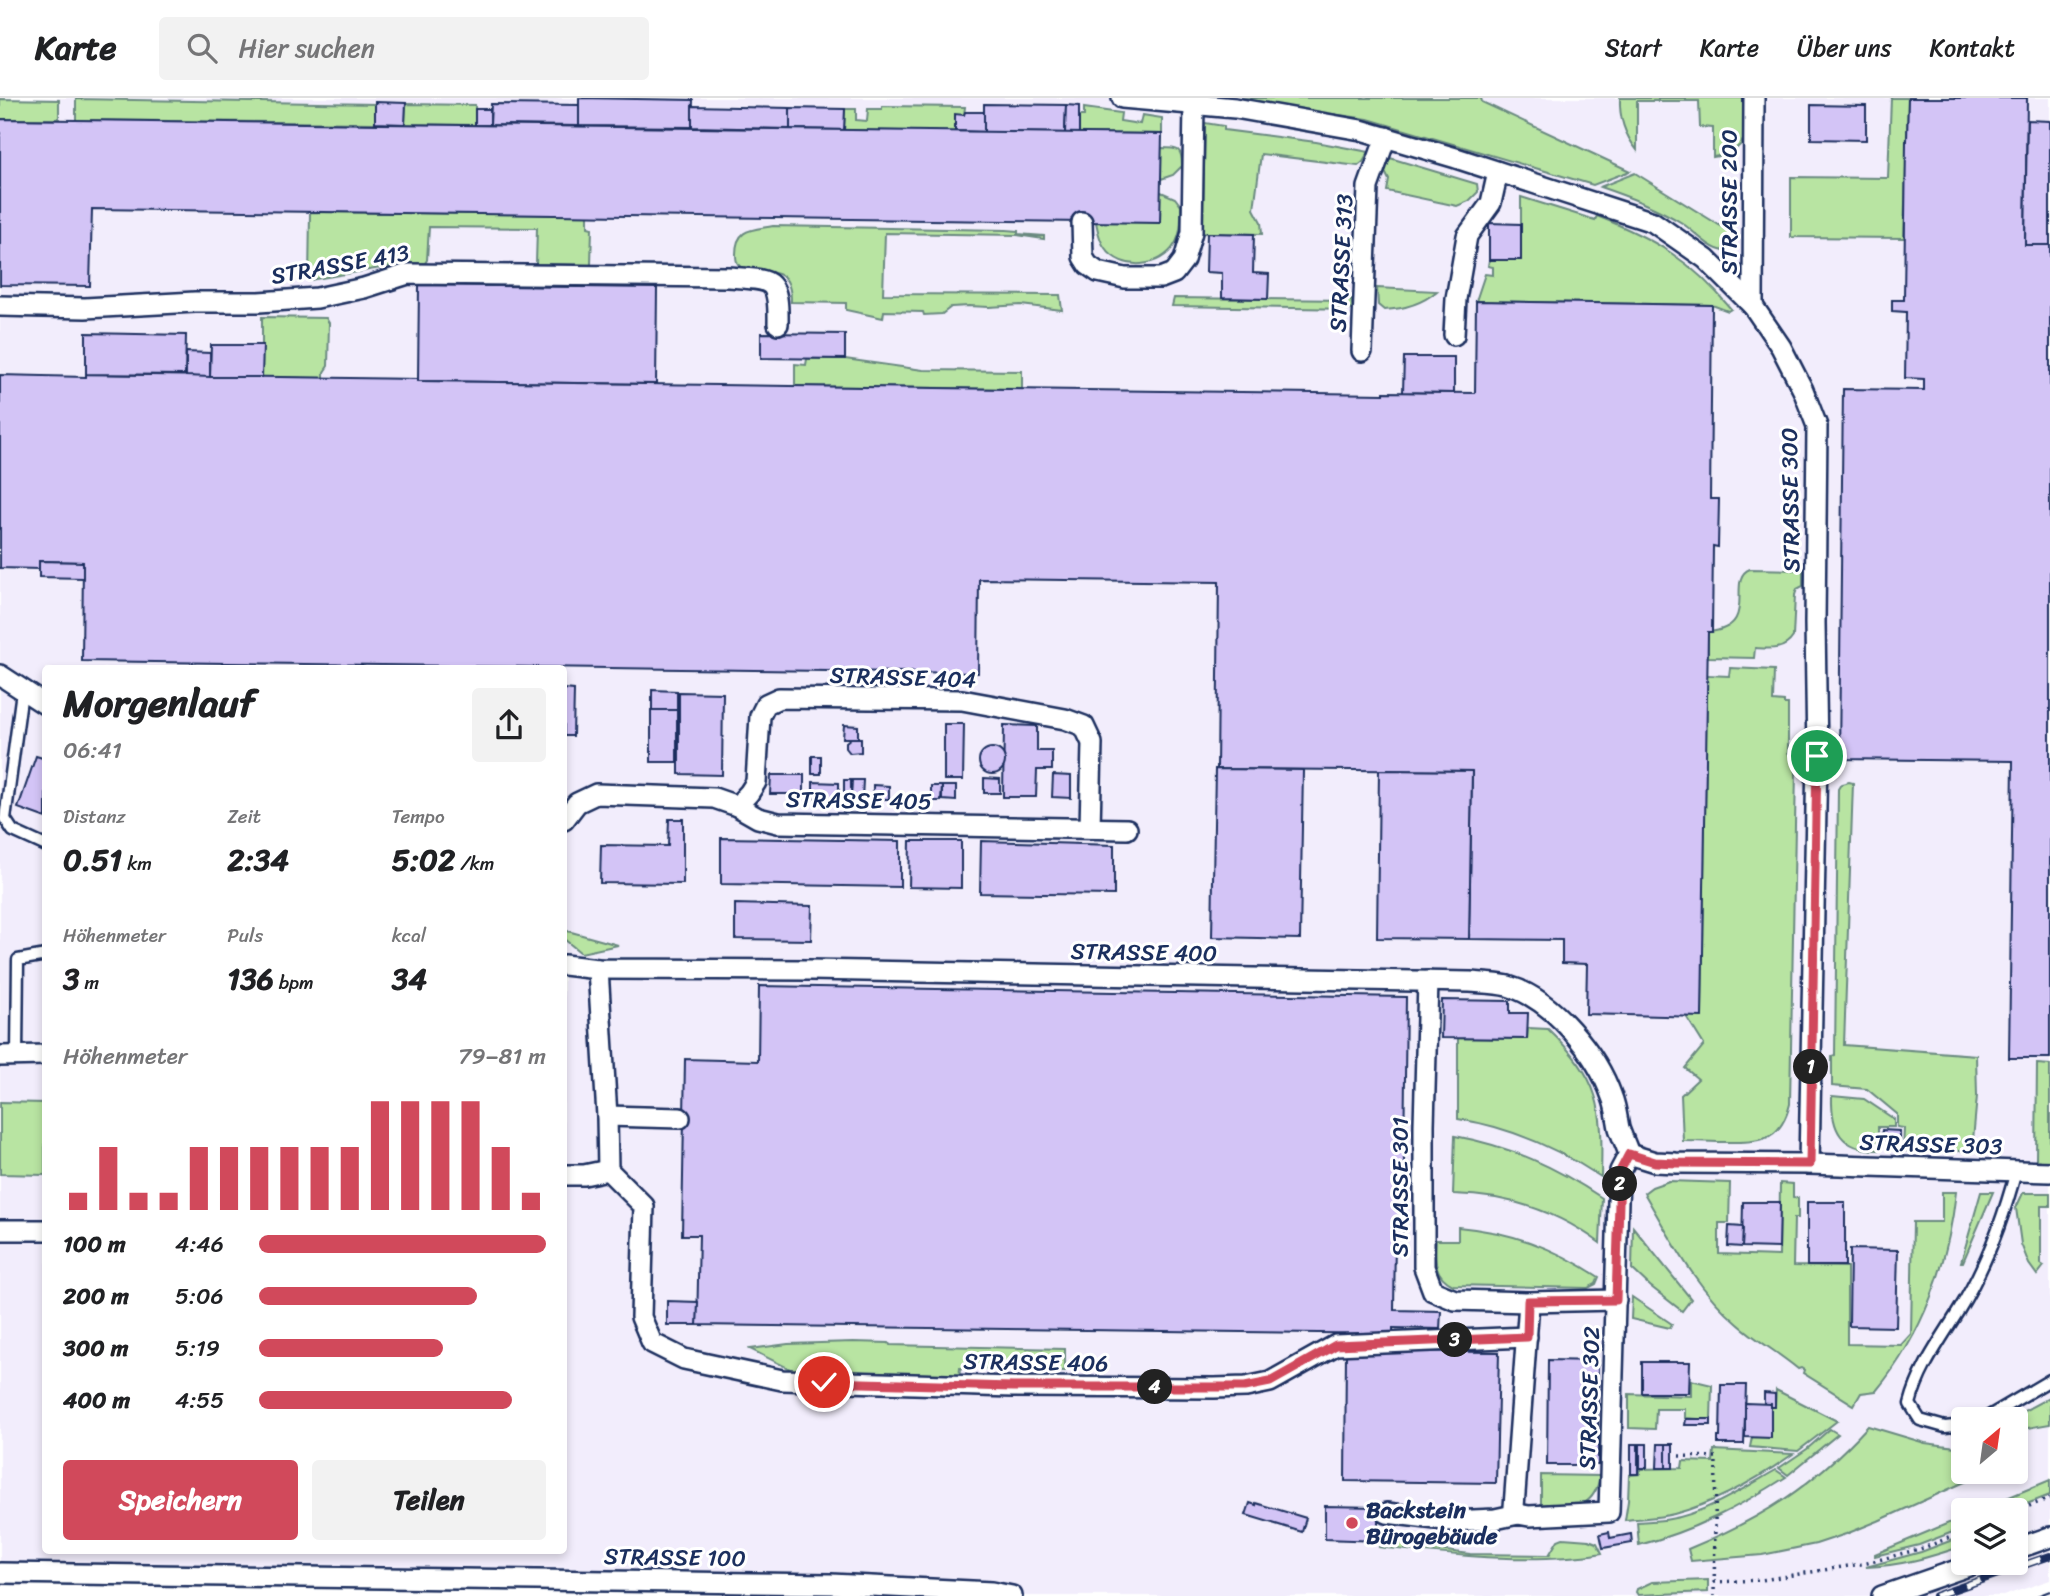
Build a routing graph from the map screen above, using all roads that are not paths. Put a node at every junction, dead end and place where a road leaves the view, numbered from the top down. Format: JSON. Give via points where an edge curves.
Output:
{"nodes":[{"id":1,"x":1122,"y":98,"type":"edge"},
{"id":2,"x":1754,"y":98,"type":"edge"},
{"id":3,"x":1194,"y":104,"type":"junction"},
{"id":4,"x":1386,"y":137,"type":"junction"},
{"id":5,"x":1498,"y":172,"type":"junction"},
{"id":6,"x":1082,"y":222,"type":"dead end"},
{"id":7,"x":0,"y":306,"type":"edge"},
{"id":8,"x":1753,"y":306,"type":"junction"},
{"id":9,"x":778,"y":324,"type":"dead end"},
{"id":10,"x":1454,"y":335,"type":"dead end"},
{"id":11,"x":1362,"y":351,"type":"dead end"},
{"id":12,"x":0,"y":675,"type":"edge"},
{"id":13,"x":22,"y":691,"type":"junction"},
{"id":14,"x":42,"y":703,"type":"edge"},
{"id":15,"x":737,"y":806,"type":"junction"},
{"id":16,"x":567,"y":816,"type":"edge"},
{"id":17,"x":1090,"y":828,"type":"junction"},
{"id":18,"x":1127,"y":829,"type":"dead end"},
{"id":19,"x":42,"y":844,"type":"edge"},
{"id":20,"x":42,"y":956,"type":"edge"},
{"id":21,"x":567,"y":965,"type":"edge"},
{"id":22,"x":598,"y":970,"type":"junction"},
{"id":23,"x":1428,"y":981,"type":"junction"},
{"id":24,"x":42,"y":1055,"type":"edge"},
{"id":25,"x":8,"y":1056,"type":"edge"},
{"id":26,"x":607,"y":1116,"type":"junction"},
{"id":27,"x":680,"y":1118,"type":"dead end"},
{"id":28,"x":1629,"y":1154,"type":"junction"},
{"id":29,"x":1810,"y":1164,"type":"junction"},
{"id":30,"x":608,"y":1170,"type":"junction"},
{"id":31,"x":2016,"y":1171,"type":"junction"},
{"id":32,"x":2050,"y":1172,"type":"edge"},
{"id":33,"x":567,"y":1175,"type":"edge"},
{"id":34,"x":0,"y":1230,"type":"edge"},
{"id":35,"x":42,"y":1230,"type":"edge"},
{"id":36,"x":1616,"y":1300,"type":"junction"},
{"id":37,"x":1528,"y":1301,"type":"junction"},
{"id":38,"x":1527,"y":1337,"type":"junction"},
{"id":39,"x":2050,"y":1380,"type":"edge"},
{"id":40,"x":2004,"y":1407,"type":"edge"},
{"id":41,"x":1951,"y":1426,"type":"edge"},
{"id":42,"x":1387,"y":1513,"type":"dead end"},
{"id":43,"x":1518,"y":1514,"type":"junction"},
{"id":44,"x":2050,"y":1537,"type":"edge"},
{"id":45,"x":2028,"y":1545,"type":"edge"},
{"id":46,"x":1951,"y":1572,"type":"edge"},
{"id":47,"x":0,"y":1573,"type":"edge"},
{"id":48,"x":1012,"y":1596,"type":"edge"},
{"id":49,"x":1882,"y":1596,"type":"edge"}],
"edges":[{"from":1,"to":3,"type":"street","name":"STRASSE 300"},
{"from":2,"to":8,"type":"street","name":"STRASSE 200"},
{"from":3,"to":4,"type":"street","name":"STRASSE 300"},
{"from":3,"to":6,"type":"street","via":[[1192,232],[1184,260],[1174,273],[1161,278],[1125,278],[1098,272],[1083,257]]},
{"from":4,"to":5,"type":"street","name":"STRASSE 300"},
{"from":4,"to":11,"type":"street","name":"STRASSE 313","via":[[1368,187]]},
{"from":5,"to":8,"type":"street","name":"STRASSE 300","via":[[1653,222],[1706,259]]},
{"from":5,"to":10,"type":"street","via":[[1491,203],[1467,236]]},
{"from":7,"to":9,"type":"street","name":"STRASSE 413","via":[[85,308],[317,298],[408,274],[728,277],[766,280],[773,285],[779,300]]},
{"from":8,"to":29,"type":"street","name":"STRASSE 300","via":[[1781,348],[1817,426]]},
{"from":12,"to":13,"type":"street"},
{"from":13,"to":14,"type":"street"},
{"from":13,"to":19,"type":"lane","via":[[5,819],[13,831]]},
{"from":15,"to":16,"type":"street","name":"STRASSE 405","via":[[715,798],[596,794],[577,803]]},
{"from":15,"to":17,"type":"street","name":"STRASSE 405","via":[[778,823]]},
{"from":15,"to":17,"type":"street","name":"STRASSE 404","via":[[756,782],[760,716],[766,704],[779,698],[962,700],[1084,726],[1092,743]]},
{"from":17,"to":18,"type":"street","name":"STRASSE 405"},
{"from":20,"to":25,"type":"lane","via":[[18,960]]},
{"from":21,"to":22,"type":"street","name":"STRASSE 400"},
{"from":22,"to":23,"type":"street","name":"STRASSE 400"},
{"from":22,"to":26,"type":"street"},
{"from":23,"to":28,"type":"street","name":"STRASSE 400","via":[[1508,986],[1537,1000],[1581,1041],[1598,1064]]},
{"from":23,"to":37,"type":"street","name":"STRASSE 301","via":[[1423,1268],[1433,1291],[1455,1300]]},
{"from":24,"to":25,"type":"street"},
{"from":26,"to":27,"type":"street"},
{"from":26,"to":30,"type":"street"},
{"from":28,"to":29,"type":"street","via":[[1655,1162]]},
{"from":28,"to":36,"type":"street","name":"STRASSE 302","via":[[1620,1171]]},
{"from":29,"to":31,"type":"street","name":"STRASSE 303"},
{"from":30,"to":33,"type":"street"},
{"from":30,"to":38,"type":"street","name":"STRASSE 406","via":[[644,1206],[641,1317],[652,1343],[684,1359],[782,1380],[1013,1387],[1245,1387],[1270,1382],[1336,1345]]},
{"from":31,"to":32,"type":"street","name":"STRASSE 303"},
{"from":31,"to":41,"type":"lane","via":[[2005,1215],[1989,1251],[1914,1387],[1910,1404],[1920,1420]]},
{"from":34,"to":35,"type":"street"},
{"from":36,"to":37,"type":"street","name":"STRASSE 301"},
{"from":36,"to":43,"type":"street","name":"STRASSE 302","via":[[1609,1512]]},
{"from":37,"to":38,"type":"street"},
{"from":38,"to":43,"type":"street","via":[[1514,1507]]},
{"from":39,"to":40,"type":"lane"},
{"from":42,"to":43,"type":"street","via":[[1452,1521]]},
{"from":44,"to":45,"type":"street"},
{"from":46,"to":49,"type":"street"},
{"from":47,"to":48,"type":"street","name":"STRASSE 100","via":[[831,1584]]}]}
